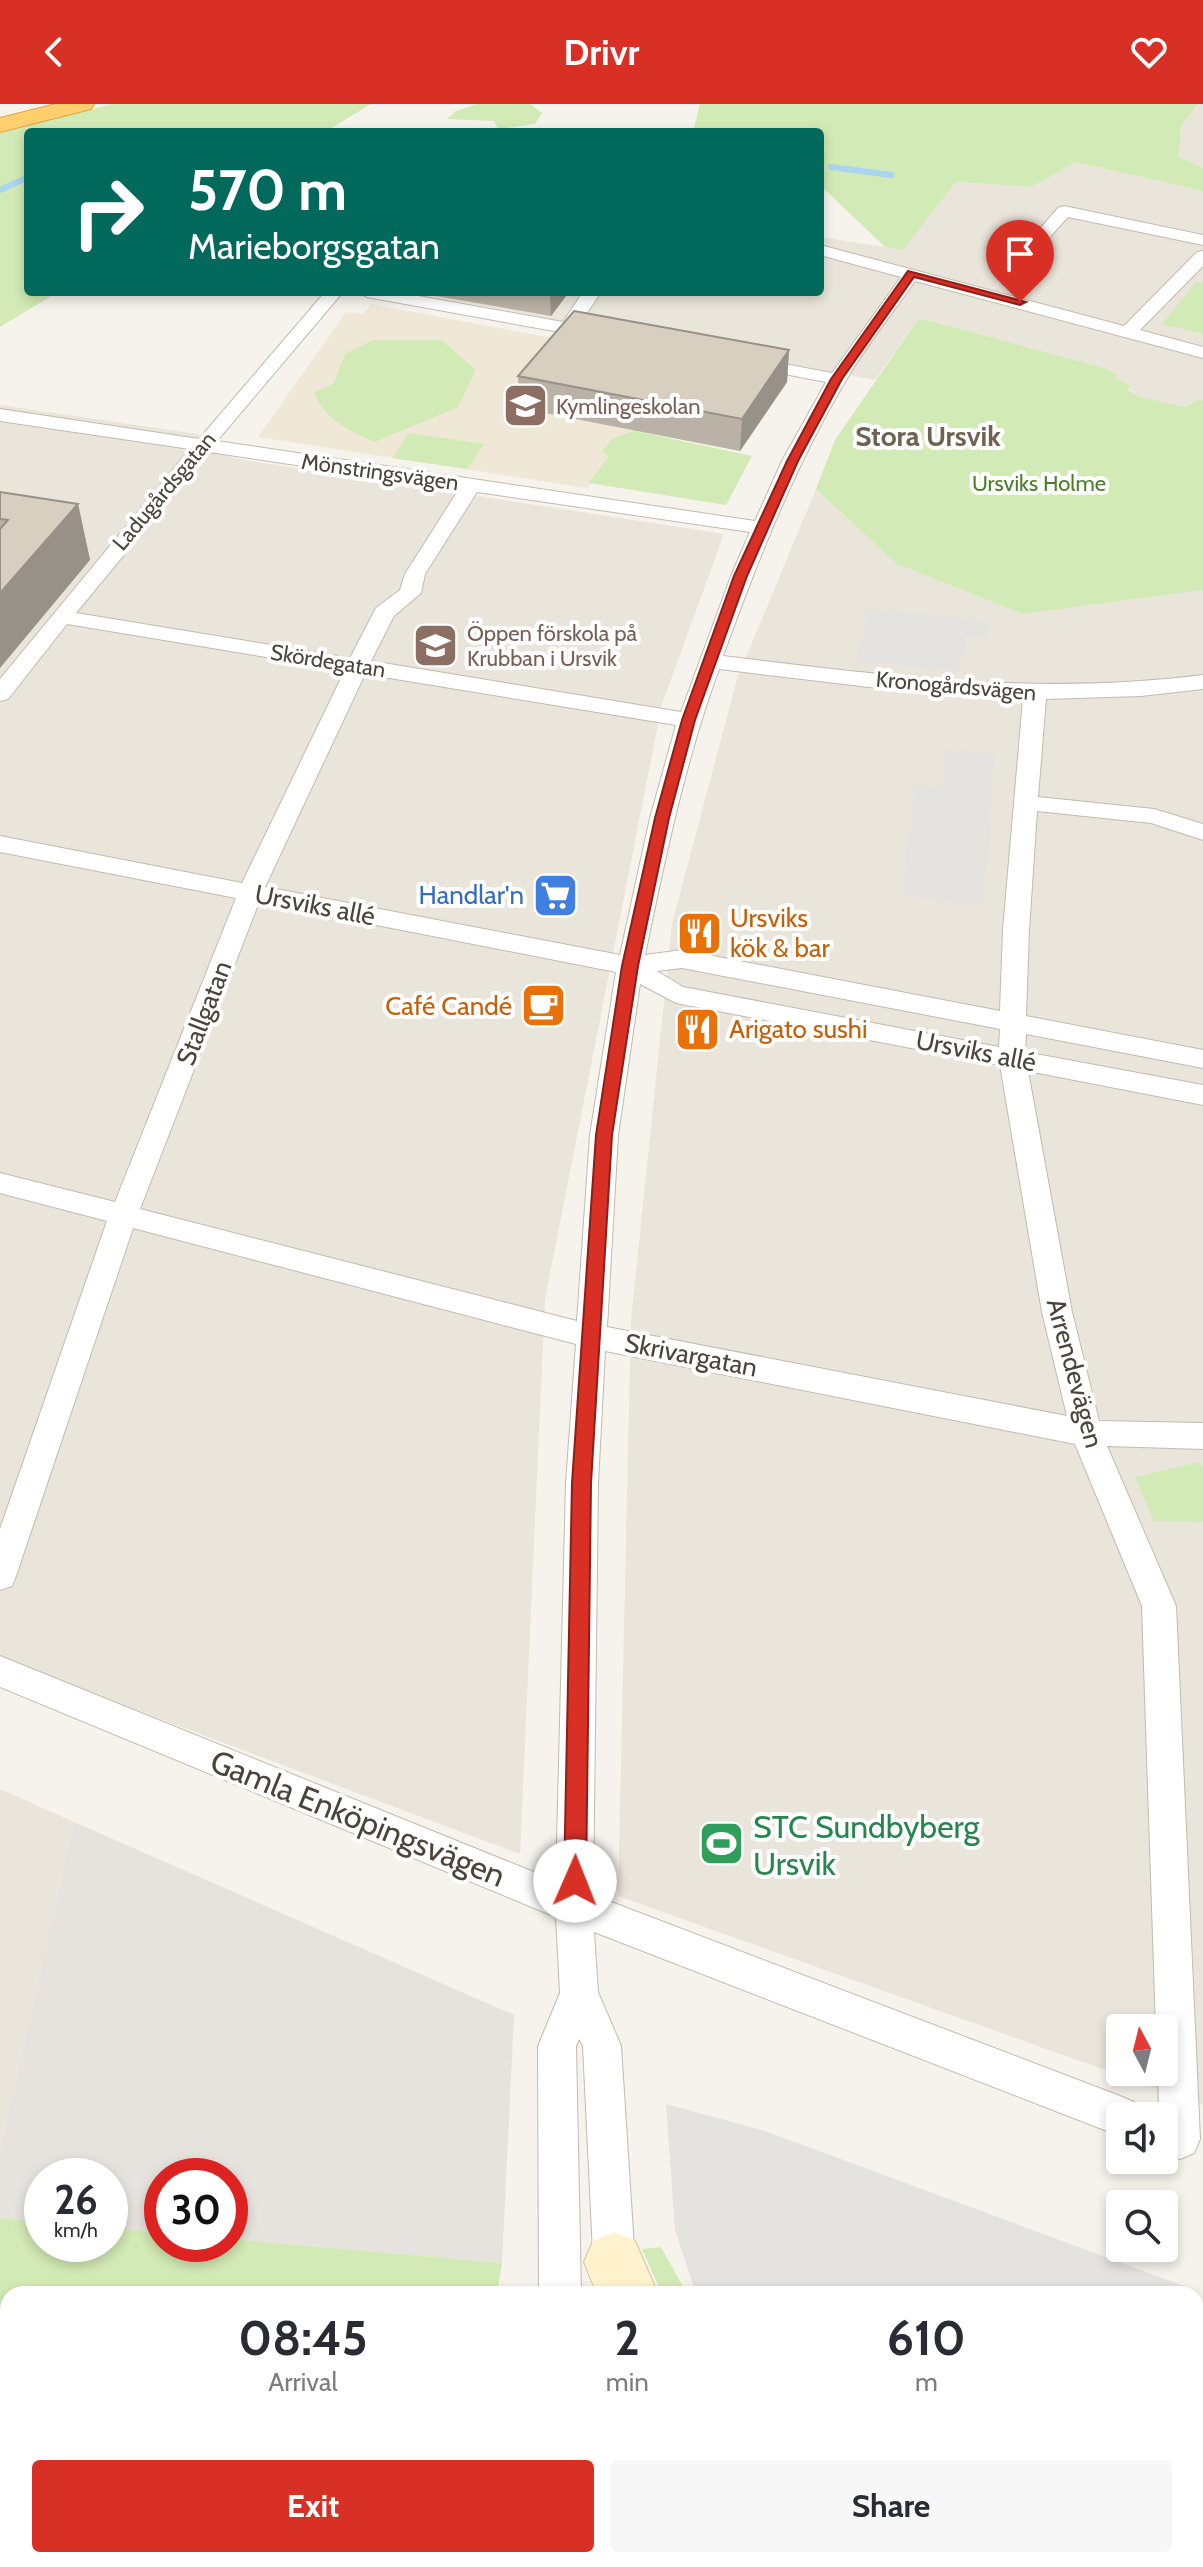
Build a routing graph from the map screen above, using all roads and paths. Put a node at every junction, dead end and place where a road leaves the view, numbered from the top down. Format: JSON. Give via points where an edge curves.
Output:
{"nodes":[{"id":1,"x":83,"y":104,"type":"edge"},
{"id":2,"x":0,"y":125,"type":"edge"},
{"id":3,"x":1203,"y":240,"type":"edge"},
{"id":4,"x":824,"y":251,"type":"edge"},
{"id":5,"x":1203,"y":256,"type":"edge"},
{"id":6,"x":1039,"y":257,"type":"dead end"},
{"id":7,"x":912,"y":273,"type":"junction"},
{"id":8,"x":331,"y":296,"type":"edge"},
{"id":9,"x":389,"y":296,"type":"edge"},
{"id":10,"x":589,"y":296,"type":"edge"},
{"id":11,"x":568,"y":328,"type":"junction"},
{"id":12,"x":1129,"y":331,"type":"junction"},
{"id":13,"x":613,"y":337,"type":"edge"},
{"id":14,"x":1203,"y":353,"type":"edge"},
{"id":15,"x":732,"y":359,"type":"edge"},
{"id":16,"x":837,"y":379,"type":"junction"},
{"id":17,"x":0,"y":415,"type":"edge"},
{"id":18,"x":201,"y":446,"type":"junction"},
{"id":19,"x":471,"y":485,"type":"junction"},
{"id":20,"x":761,"y":528,"type":"junction"},
{"id":21,"x":61,"y":617,"type":"junction"},
{"id":22,"x":710,"y":661,"type":"junction"},
{"id":23,"x":358,"y":666,"type":"junction"},
{"id":24,"x":1203,"y":682,"type":"edge"},
{"id":25,"x":0,"y":694,"type":"edge"},
{"id":26,"x":1035,"y":694,"type":"junction"},
{"id":27,"x":689,"y":720,"type":"junction"},
{"id":28,"x":1027,"y":803,"type":"junction"},
{"id":29,"x":1203,"y":832,"type":"edge"},
{"id":30,"x":0,"y":844,"type":"edge"},
{"id":31,"x":250,"y":893,"type":"junction"},
{"id":32,"x":630,"y":966,"type":"junction"},
{"id":33,"x":758,"y":973,"type":"junction"},
{"id":34,"x":749,"y":1006,"type":"junction"},
{"id":35,"x":1014,"y":1024,"type":"junction"},
{"id":36,"x":1012,"y":1058,"type":"junction"},
{"id":37,"x":1203,"y":1059,"type":"edge"},
{"id":38,"x":1203,"y":1095,"type":"edge"},
{"id":39,"x":0,"y":1183,"type":"edge"},
{"id":40,"x":124,"y":1214,"type":"junction"},
{"id":41,"x":590,"y":1336,"type":"junction"},
{"id":42,"x":1086,"y":1433,"type":"junction"},
{"id":43,"x":1203,"y":1436,"type":"edge"},
{"id":44,"x":0,"y":1576,"type":"edge"},
{"id":45,"x":0,"y":1671,"type":"edge"},
{"id":46,"x":574,"y":1906,"type":"junction"},
{"id":47,"x":579,"y":1993,"type":"junction"},
{"id":48,"x":1106,"y":2111,"type":"edge"},
{"id":49,"x":1182,"y":2140,"type":"edge"},
{"id":50,"x":619,"y":2283,"type":"edge"},
{"id":51,"x":560,"y":2286,"type":"edge"}],
"edges":[{"from":1,"to":2,"type":"highway"},
{"from":3,"to":6,"type":"street","via":[[1064,211],[1040,238]]},
{"from":4,"to":7,"type":"street"},
{"from":5,"to":12,"type":"street"},
{"from":7,"to":12,"type":"street"},
{"from":7,"to":16,"type":"street"},
{"from":8,"to":18,"type":"street","name":"Ladugårdsgatan"},
{"from":9,"to":11,"type":"street"},
{"from":10,"to":11,"type":"street"},
{"from":11,"to":13,"type":"street"},
{"from":12,"to":14,"type":"street"},
{"from":15,"to":16,"type":"street"},
{"from":16,"to":20,"type":"street"},
{"from":17,"to":18,"type":"street","name":"Mönstringsvägen"},
{"from":18,"to":19,"type":"street","name":"Mönstringsvägen"},
{"from":18,"to":21,"type":"street","name":"Ladugårdsgatan","via":[[105,550]]},
{"from":19,"to":20,"type":"street","name":"Mönstringsvägen"},
{"from":19,"to":23,"type":"street","name":"Stallgatan","via":[[415,574],[410,593],[384,613],[381,631],[362,651]]},
{"from":20,"to":22,"type":"street"},
{"from":21,"to":23,"type":"street","name":"Skördegatan"},
{"from":21,"to":25,"type":"street","name":"Ladugårdsgatan"},
{"from":22,"to":26,"type":"street","name":"Kronogårdsvägen"},
{"from":22,"to":27,"type":"street"},
{"from":23,"to":27,"type":"street","name":"Skördegatan"},
{"from":23,"to":31,"type":"street","name":"Stallgatan"},
{"from":24,"to":26,"type":"street","name":"Kronogårdsvägen","via":[[1148,691]]},
{"from":26,"to":28,"type":"street","name":"Arrendevägen"},
{"from":27,"to":32,"type":"street"},
{"from":28,"to":29,"type":"street","via":[[1154,816]]},
{"from":28,"to":35,"type":"street","name":"Arrendevägen"},
{"from":30,"to":31,"type":"street","name":"Ursviks allé"},
{"from":31,"to":32,"type":"street","name":"Ursviks allé"},
{"from":31,"to":40,"type":"street","name":"Stallgatan"},
{"from":32,"to":33,"type":"street","name":"Ursviks allé","via":[[682,959]]},
{"from":32,"to":34,"type":"street","name":"Ursviks allé","via":[[676,994]]},
{"from":32,"to":41,"type":"street","via":[[604,1135]]},
{"from":33,"to":34,"type":"street"},
{"from":33,"to":35,"type":"street","name":"Ursviks allé"},
{"from":34,"to":36,"type":"street","name":"Ursviks allé"},
{"from":35,"to":36,"type":"street","name":"Arrendevägen"},
{"from":35,"to":37,"type":"street","name":"Ursviks allé"},
{"from":36,"to":38,"type":"street","name":"Ursviks allé"},
{"from":36,"to":42,"type":"street","name":"Arrendevägen","via":[[1057,1312]]},
{"from":39,"to":40,"type":"street","name":"Skrivargatan"},
{"from":40,"to":41,"type":"street","name":"Skrivargatan"},
{"from":40,"to":44,"type":"street","name":"Stallgatan"},
{"from":41,"to":42,"type":"street","name":"Skrivargatan"},
{"from":41,"to":46,"type":"street"},
{"from":42,"to":43,"type":"street","name":"Skrivargatan"},
{"from":42,"to":49,"type":"street","name":"Arrendevägen","via":[[1159,1606]]},
{"from":45,"to":46,"type":"street","name":"Gamla Enköpingsvägen"},
{"from":46,"to":47,"type":"street"},
{"from":46,"to":48,"type":"street","name":"Gamla Enköpingsvägen"},
{"from":47,"to":50,"type":"street","via":[[602,2046]]},
{"from":47,"to":51,"type":"street","via":[[557,2046]]}]}
